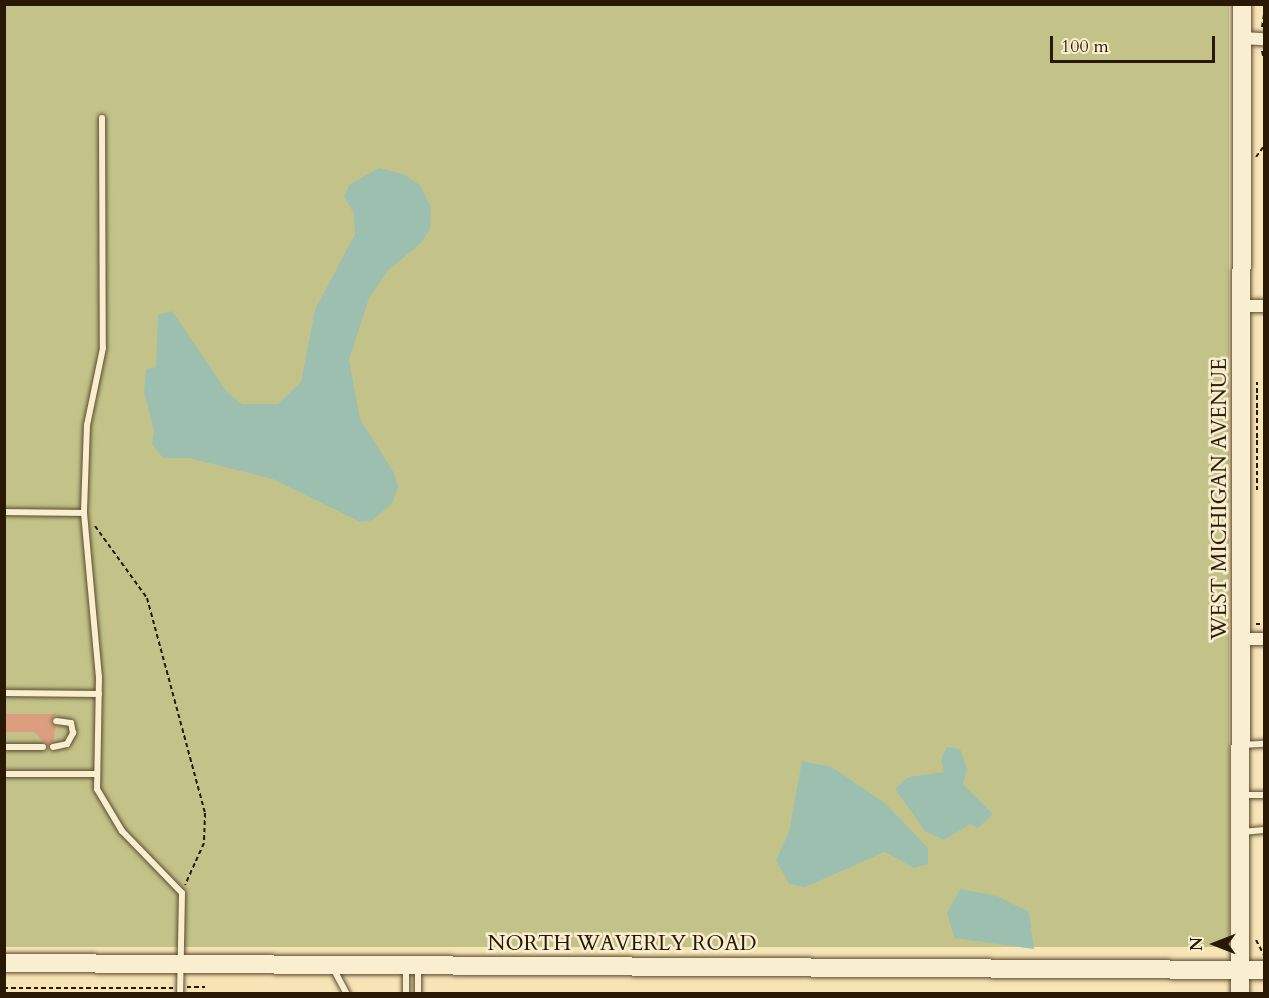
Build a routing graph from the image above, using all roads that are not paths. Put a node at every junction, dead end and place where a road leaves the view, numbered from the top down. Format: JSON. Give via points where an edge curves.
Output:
{"nodes":[{"id":1,"x":1242,"y":4,"type":"edge"},
{"id":2,"x":1264,"y":30,"type":"edge"},
{"id":3,"x":1242,"y":38,"type":"junction"},
{"id":4,"x":102,"y":118,"type":"dead end"},
{"id":5,"x":1242,"y":306,"type":"junction"},
{"id":6,"x":1264,"y":306,"type":"edge"},
{"id":7,"x":4,"y":512,"type":"edge"},
{"id":8,"x":84,"y":513,"type":"junction"},
{"id":9,"x":1242,"y":639,"type":"junction"},
{"id":10,"x":1264,"y":639,"type":"edge"},
{"id":11,"x":4,"y":693,"type":"edge"},
{"id":12,"x":99,"y":694,"type":"junction"},
{"id":13,"x":56,"y":721,"type":"dead end"},
{"id":14,"x":1264,"y":744,"type":"edge"},
{"id":15,"x":1242,"y":745,"type":"junction"},
{"id":16,"x":4,"y":747,"type":"edge"},
{"id":17,"x":43,"y":747,"type":"dead end"},
{"id":18,"x":53,"y":747,"type":"dead end"},
{"id":19,"x":4,"y":774,"type":"edge"},
{"id":20,"x":97,"y":774,"type":"junction"},
{"id":21,"x":1242,"y":795,"type":"junction"},
{"id":22,"x":1264,"y":795,"type":"edge"},
{"id":23,"x":1242,"y":832,"type":"junction"},
{"id":24,"x":1264,"y":834,"type":"edge"},
{"id":25,"x":4,"y":963,"type":"edge"},
{"id":26,"x":179,"y":964,"type":"junction"},
{"id":27,"x":331,"y":965,"type":"junction"},
{"id":28,"x":412,"y":965,"type":"junction"},
{"id":29,"x":1264,"y":970,"type":"edge"},
{"id":30,"x":1240,"y":971,"type":"junction"},
{"id":31,"x":180,"y":990,"type":"edge"},
{"id":32,"x":347,"y":993,"type":"edge"},
{"id":33,"x":406,"y":993,"type":"edge"},
{"id":34,"x":418,"y":993,"type":"edge"},
{"id":35,"x":1240,"y":993,"type":"edge"}],
"edges":[{"from":1,"to":3,"type":"main road","name":"WEST MICHIGAN AVENUE"},
{"from":2,"to":3,"type":"street"},
{"from":3,"to":5,"type":"main road","name":"WEST MICHIGAN AVENUE"},
{"from":4,"to":8,"type":"lane","via":[[103,348],[87,426]]},
{"from":5,"to":6,"type":"street"},
{"from":5,"to":9,"type":"main road","name":"WEST MICHIGAN AVENUE"},
{"from":7,"to":8,"type":"lane"},
{"from":8,"to":12,"type":"lane"},
{"from":9,"to":10,"type":"street"},
{"from":9,"to":15,"type":"main road","name":"WEST MICHIGAN AVENUE"},
{"from":11,"to":12,"type":"lane"},
{"from":12,"to":20,"type":"lane"},
{"from":13,"to":18,"type":"lane","via":[[71,723],[73,733],[67,744]]},
{"from":14,"to":15,"type":"lane"},
{"from":15,"to":21,"type":"main road","name":"WEST MICHIGAN AVENUE"},
{"from":16,"to":17,"type":"lane"},
{"from":19,"to":20,"type":"lane"},
{"from":20,"to":26,"type":"lane","via":[[97,789],[108,812],[182,893]]},
{"from":21,"to":22,"type":"lane"},
{"from":21,"to":23,"type":"main road","name":"WEST MICHIGAN AVENUE"},
{"from":23,"to":24,"type":"lane"},
{"from":23,"to":30,"type":"main road","name":"WEST MICHIGAN AVENUE"},
{"from":25,"to":26,"type":"main road","name":"NORTH WAVERLY ROAD"},
{"from":26,"to":27,"type":"main road","name":"NORTH WAVERLY ROAD"},
{"from":26,"to":31,"type":"lane"},
{"from":27,"to":28,"type":"main road","name":"NORTH WAVERLY ROAD"},
{"from":27,"to":32,"type":"lane"},
{"from":28,"to":30,"type":"main road","name":"NORTH WAVERLY ROAD"},
{"from":28,"to":33,"type":"lane"},
{"from":28,"to":34,"type":"lane"},
{"from":29,"to":30,"type":"main road","name":"NORTH WAVERLY ROAD"},
{"from":30,"to":35,"type":"main road","name":"WEST MICHIGAN AVENUE"}]}
